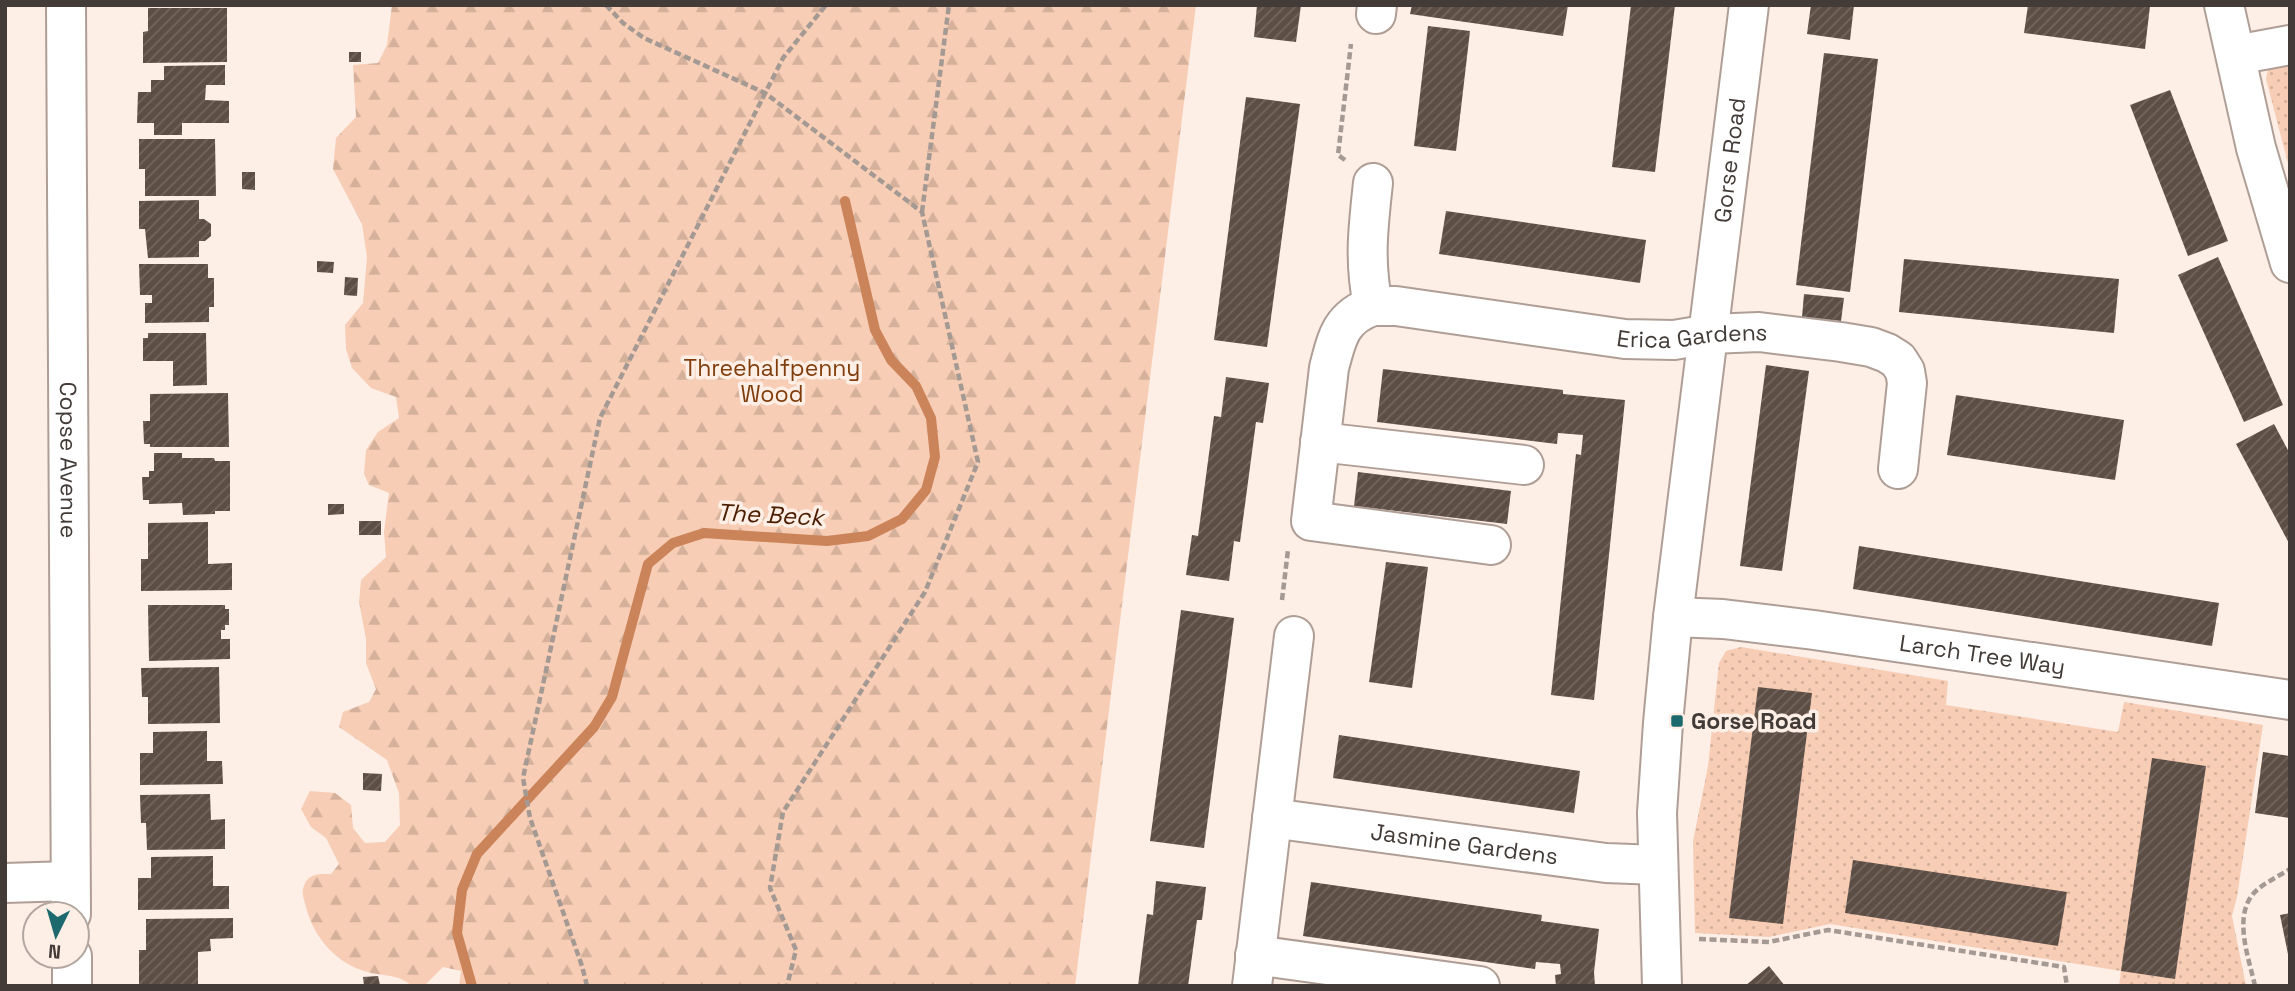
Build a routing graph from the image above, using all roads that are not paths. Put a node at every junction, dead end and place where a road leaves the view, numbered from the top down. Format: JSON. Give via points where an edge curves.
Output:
{"nodes":[{"id":1,"x":66,"y":5,"type":"edge"},
{"id":2,"x":1749,"y":5,"type":"edge"},
{"id":3,"x":2224,"y":5,"type":"edge"},
{"id":4,"x":2290,"y":45,"type":"edge"},
{"id":5,"x":2236,"y":55,"type":"junction"},
{"id":6,"x":1373,"y":183,"type":"road end"},
{"id":7,"x":2290,"y":263,"type":"edge"},
{"id":8,"x":1373,"y":306,"type":"junction"},
{"id":9,"x":1710,"y":334,"type":"junction"},
{"id":10,"x":1320,"y":442,"type":"junction"},
{"id":11,"x":1524,"y":465,"type":"dead end"},
{"id":12,"x":1898,"y":469,"type":"dead end"},
{"id":13,"x":1491,"y":545,"type":"dead end"},
{"id":14,"x":1673,"y":617,"type":"junction"},
{"id":15,"x":1294,"y":636,"type":"road end"},
{"id":16,"x":2290,"y":700,"type":"edge"},
{"id":17,"x":1272,"y":818,"type":"junction"},
{"id":18,"x":1658,"y":865,"type":"junction"},
{"id":19,"x":5,"y":883,"type":"edge"},
{"id":20,"x":71,"y":897,"type":"edge"},
{"id":21,"x":1253,"y":970,"type":"edge"},
{"id":22,"x":1480,"y":986,"type":"edge"},
{"id":23,"x":1662,"y":986,"type":"edge"}],
"edges":[{"from":1,"to":20,"type":"street","name":"Copse Avenue"},
{"from":2,"to":9,"type":"street","name":"Gorse Road"},
{"from":3,"to":5,"type":"street"},
{"from":4,"to":5,"type":"street"},
{"from":5,"to":7,"type":"street","via":[[2256,148]]},
{"from":6,"to":8,"type":"street","via":[[1367,274]]},
{"from":8,"to":9,"type":"street","name":"Erica Gardens","via":[[1625,339],[1674,340]]},
{"from":8,"to":10,"type":"street","via":[[1347,320],[1339,334],[1329,368]]},
{"from":9,"to":12,"type":"street","name":"Erica Gardens","via":[[1759,332],[1841,342],[1871,347],[1898,360],[1907,383]]},
{"from":9,"to":14,"type":"street","name":"Gorse Road"},
{"from":10,"to":11,"type":"street"},
{"from":10,"to":13,"type":"street","via":[[1311,521]]},
{"from":14,"to":16,"type":"street","name":"Larch Tree Way","via":[[1814,630]]},
{"from":14,"to":18,"type":"street","name":"Gorse Road","via":[[1660,766]]},
{"from":15,"to":17,"type":"street"},
{"from":17,"to":18,"type":"street","name":"Jasmine Gardens","via":[[1606,863]]},
{"from":17,"to":21,"type":"street"},
{"from":18,"to":23,"type":"street","name":"Gorse Road"},
{"from":19,"to":20,"type":"street"},
{"from":21,"to":22,"type":"street"}]}
